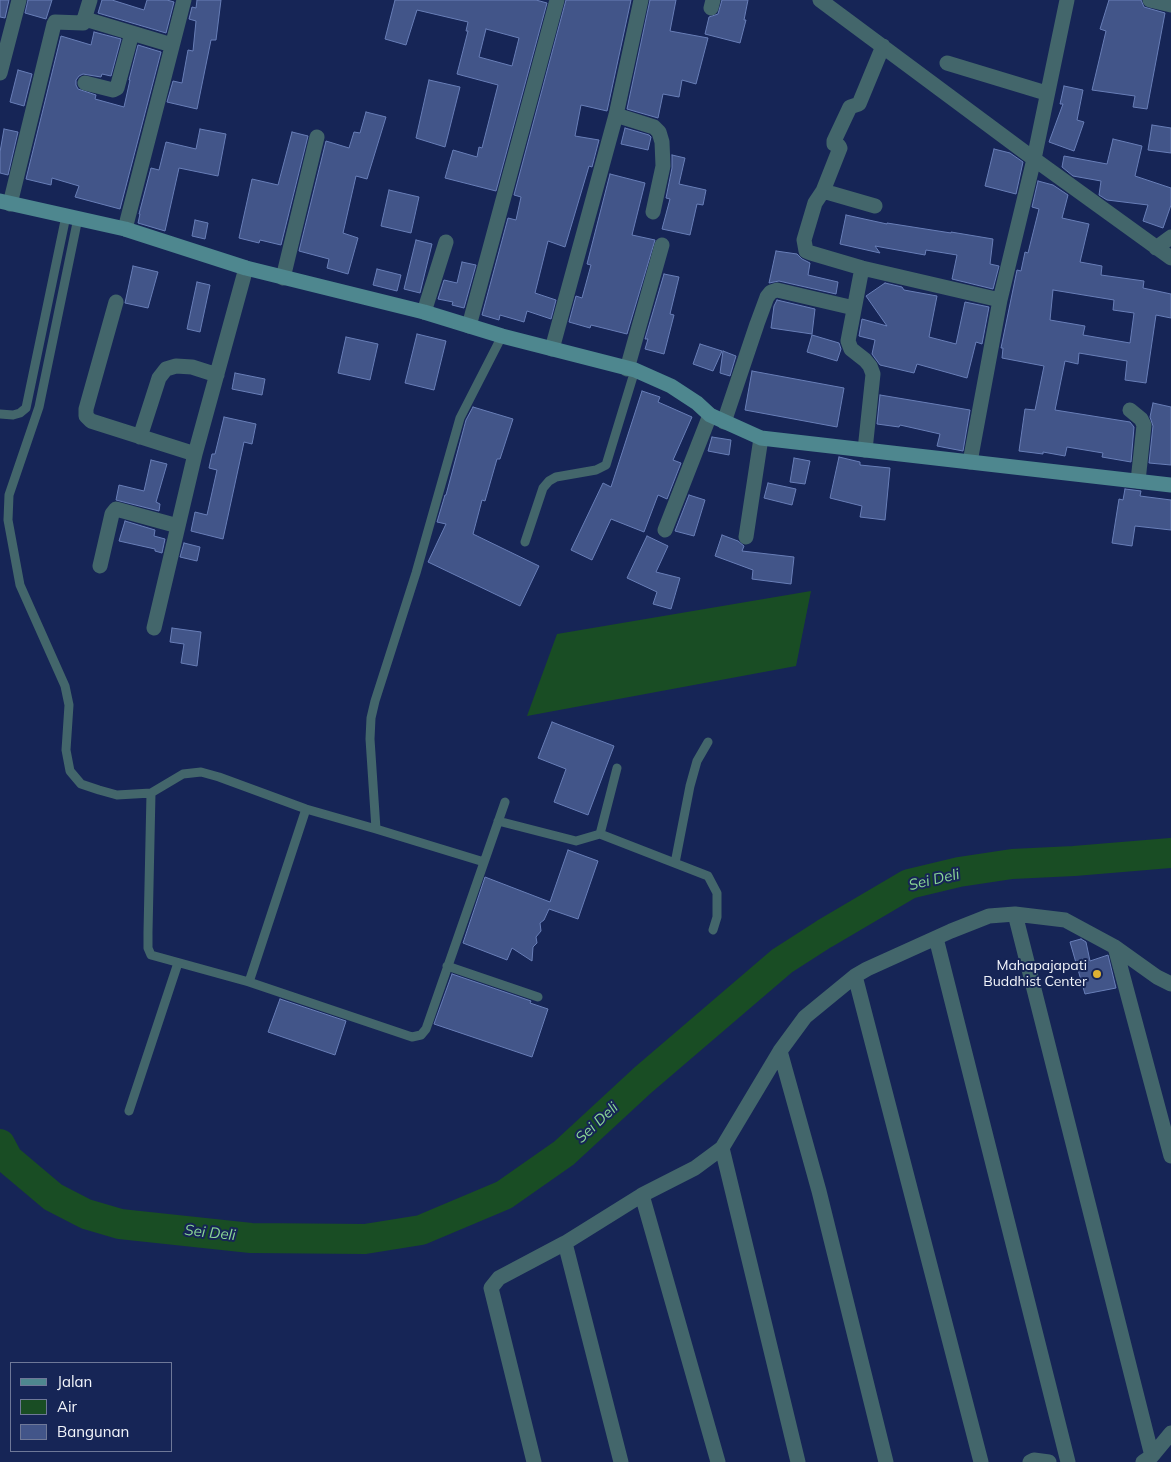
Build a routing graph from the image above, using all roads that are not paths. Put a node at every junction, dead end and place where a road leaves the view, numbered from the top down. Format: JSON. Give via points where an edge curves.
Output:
{"nodes":[{"id":1,"x":19,"y":0,"type":"edge"},
{"id":2,"x":90,"y":0,"type":"edge"},
{"id":3,"x":184,"y":0,"type":"edge"},
{"id":4,"x":557,"y":0,"type":"edge"},
{"id":5,"x":641,"y":0,"type":"edge"},
{"id":6,"x":820,"y":0,"type":"edge"},
{"id":7,"x":1067,"y":0,"type":"edge"},
{"id":8,"x":1150,"y":0,"type":"edge"},
{"id":9,"x":1171,"y":6,"type":"edge"},
{"id":10,"x":85,"y":19,"type":"junction"},
{"id":11,"x":132,"y":33,"type":"junction"},
{"id":12,"x":172,"y":45,"type":"junction"},
{"id":13,"x":883,"y":46,"type":"junction"},
{"id":14,"x":947,"y":63,"type":"dead end"},
{"id":15,"x":0,"y":72,"type":"edge"},
{"id":16,"x":85,"y":83,"type":"dead end"},
{"id":17,"x":1046,"y":93,"type":"junction"},
{"id":18,"x":616,"y":115,"type":"junction"},
{"id":19,"x":317,"y":137,"type":"dead end"},
{"id":20,"x":1034,"y":160,"type":"junction"},
{"id":21,"x":823,"y":191,"type":"junction"},
{"id":22,"x":5,"y":202,"type":"edge"},
{"id":23,"x":875,"y":206,"type":"dead end"},
{"id":24,"x":653,"y":212,"type":"dead end"},
{"id":25,"x":72,"y":217,"type":"junction"},
{"id":26,"x":124,"y":229,"type":"junction"},
{"id":27,"x":1171,"y":237,"type":"edge"},
{"id":28,"x":446,"y":242,"type":"dead end"},
{"id":29,"x":662,"y":245,"type":"dead end"},
{"id":30,"x":1156,"y":248,"type":"junction"},
{"id":31,"x":1171,"y":258,"type":"edge"},
{"id":32,"x":246,"y":268,"type":"junction"},
{"id":33,"x":862,"y":268,"type":"junction"},
{"id":34,"x":283,"y":278,"type":"junction"},
{"id":35,"x":1000,"y":300,"type":"junction"},
{"id":36,"x":116,"y":302,"type":"dead end"},
{"id":37,"x":854,"y":308,"type":"junction"},
{"id":38,"x":424,"y":312,"type":"junction"},
{"id":39,"x":469,"y":326,"type":"junction"},
{"id":40,"x":502,"y":336,"type":"junction"},
{"id":41,"x":552,"y":349,"type":"junction"},
{"id":42,"x":631,"y":369,"type":"junction"},
{"id":43,"x":218,"y":375,"type":"junction"},
{"id":44,"x":1130,"y":410,"type":"dead end"},
{"id":45,"x":0,"y":414,"type":"edge"},
{"id":46,"x":717,"y":419,"type":"junction"},
{"id":47,"x":140,"y":437,"type":"junction"},
{"id":48,"x":761,"y":438,"type":"junction"},
{"id":49,"x":864,"y":450,"type":"junction"},
{"id":50,"x":195,"y":454,"type":"junction"},
{"id":51,"x":970,"y":462,"type":"junction"},
{"id":52,"x":1138,"y":481,"type":"junction"},
{"id":53,"x":1171,"y":485,"type":"edge"},
{"id":54,"x":178,"y":526,"type":"junction"},
{"id":55,"x":665,"y":530,"type":"dead end"},
{"id":56,"x":746,"y":537,"type":"dead end"},
{"id":57,"x":525,"y":542,"type":"dead end"},
{"id":58,"x":100,"y":566,"type":"dead end"},
{"id":59,"x":154,"y":628,"type":"dead end"},
{"id":60,"x":708,"y":742,"type":"dead end"},
{"id":61,"x":617,"y":768,"type":"dead end"},
{"id":62,"x":151,"y":793,"type":"junction"},
{"id":63,"x":505,"y":802,"type":"dead end"},
{"id":64,"x":306,"y":809,"type":"junction"},
{"id":65,"x":498,"y":821,"type":"junction"},
{"id":66,"x":376,"y":829,"type":"junction"},
{"id":67,"x":600,"y":834,"type":"junction"},
{"id":68,"x":484,"y":862,"type":"junction"},
{"id":69,"x":674,"y":863,"type":"junction"},
{"id":70,"x":1015,"y":914,"type":"junction"},
{"id":71,"x":713,"y":930,"type":"dead end"},
{"id":72,"x":936,"y":938,"type":"junction"},
{"id":73,"x":1115,"y":947,"type":"junction"},
{"id":74,"x":178,"y":963,"type":"junction"},
{"id":75,"x":447,"y":966,"type":"junction"},
{"id":76,"x":855,"y":976,"type":"junction"},
{"id":77,"x":249,"y":982,"type":"junction"},
{"id":78,"x":1171,"y":984,"type":"edge"},
{"id":79,"x":538,"y":996,"type":"dead end"},
{"id":80,"x":780,"y":1051,"type":"junction"},
{"id":81,"x":129,"y":1110,"type":"dead end"},
{"id":82,"x":722,"y":1148,"type":"junction"},
{"id":83,"x":1171,"y":1156,"type":"edge"},
{"id":84,"x":642,"y":1194,"type":"junction"},
{"id":85,"x":565,"y":1243,"type":"junction"},
{"id":86,"x":1171,"y":1433,"type":"edge"},
{"id":87,"x":1148,"y":1459,"type":"edge"},
{"id":88,"x":534,"y":1462,"type":"edge"},
{"id":89,"x":621,"y":1462,"type":"edge"},
{"id":90,"x":718,"y":1462,"type":"edge"},
{"id":91,"x":798,"y":1462,"type":"edge"},
{"id":92,"x":886,"y":1462,"type":"edge"},
{"id":93,"x":981,"y":1462,"type":"edge"},
{"id":94,"x":1030,"y":1462,"type":"edge"},
{"id":95,"x":1049,"y":1462,"type":"edge"},
{"id":96,"x":1068,"y":1462,"type":"edge"}],
"edges":[{"from":1,"to":15,"type":"street"},
{"from":2,"to":10,"type":"street"},
{"from":3,"to":12,"type":"street"},
{"from":4,"to":39,"type":"street"},
{"from":5,"to":18,"type":"street"},
{"from":6,"to":13,"type":"street"},
{"from":7,"to":17,"type":"street"},
{"from":8,"to":9,"type":"street"},
{"from":10,"to":11,"type":"street"},
{"from":10,"to":22,"type":"street","via":[[82,24],[54,24]]},
{"from":11,"to":12,"type":"street"},
{"from":11,"to":16,"type":"street","via":[[117,88],[113,90]]},
{"from":12,"to":26,"type":"street"},
{"from":13,"to":20,"type":"street"},
{"from":13,"to":21,"type":"street","via":[[859,104],[850,108],[834,141],[840,148]]},
{"from":14,"to":17,"type":"street"},
{"from":17,"to":20,"type":"street"},
{"from":18,"to":24,"type":"street","via":[[654,127],[659,132],[663,166]]},
{"from":18,"to":41,"type":"street"},
{"from":19,"to":34,"type":"street"},
{"from":20,"to":30,"type":"street"},
{"from":20,"to":35,"type":"street"},
{"from":21,"to":23,"type":"street"},
{"from":21,"to":33,"type":"street","via":[[815,203],[804,240],[806,250]]},
{"from":22,"to":25,"type":"main road"},
{"from":25,"to":26,"type":"main road"},
{"from":25,"to":45,"type":"lane","via":[[26,408],[13,415]]},
{"from":25,"to":62,"type":"lane","via":[[39,407],[8,495],[8,520],[20,585],[65,686],[69,705],[66,750],[70,771],[81,784],[117,795]]},
{"from":26,"to":32,"type":"main road"},
{"from":27,"to":30,"type":"street"},
{"from":28,"to":38,"type":"street"},
{"from":29,"to":42,"type":"street"},
{"from":30,"to":31,"type":"street"},
{"from":32,"to":34,"type":"main road"},
{"from":32,"to":43,"type":"street"},
{"from":33,"to":35,"type":"street"},
{"from":33,"to":37,"type":"street"},
{"from":34,"to":38,"type":"main road"},
{"from":35,"to":51,"type":"street"},
{"from":36,"to":47,"type":"street","via":[[86,416],[90,421]]},
{"from":37,"to":46,"type":"street","via":[[777,290],[771,292]]},
{"from":37,"to":49,"type":"street","via":[[848,346],[870,366],[873,374]]},
{"from":38,"to":39,"type":"main road"},
{"from":39,"to":40,"type":"main road"},
{"from":40,"to":41,"type":"main road"},
{"from":40,"to":66,"type":"lane","via":[[460,418],[375,701],[370,739]]},
{"from":41,"to":42,"type":"main road"},
{"from":42,"to":46,"type":"main road","via":[[671,386]]},
{"from":42,"to":57,"type":"lane","via":[[606,465],[549,480],[543,488]]},
{"from":43,"to":47,"type":"street","via":[[192,367],[166,369]]},
{"from":43,"to":50,"type":"street"},
{"from":44,"to":52,"type":"street","via":[[1144,425]]},
{"from":46,"to":48,"type":"main road"},
{"from":46,"to":55,"type":"street"},
{"from":47,"to":50,"type":"street"},
{"from":48,"to":49,"type":"main road"},
{"from":48,"to":56,"type":"street"},
{"from":49,"to":51,"type":"main road"},
{"from":50,"to":54,"type":"street"},
{"from":51,"to":52,"type":"main road"},
{"from":52,"to":53,"type":"main road"},
{"from":54,"to":58,"type":"street","via":[[116,509]]},
{"from":54,"to":59,"type":"street"},
{"from":60,"to":69,"type":"lane","via":[[696,762]]},
{"from":61,"to":67,"type":"lane"},
{"from":62,"to":64,"type":"lane","via":[[183,774],[201,772]]},
{"from":62,"to":74,"type":"lane","via":[[148,948],[155,957]]},
{"from":63,"to":65,"type":"lane"},
{"from":64,"to":66,"type":"lane"},
{"from":64,"to":77,"type":"lane"},
{"from":65,"to":67,"type":"lane","via":[[576,841]]},
{"from":65,"to":68,"type":"lane"},
{"from":66,"to":68,"type":"lane"},
{"from":67,"to":69,"type":"lane"},
{"from":68,"to":75,"type":"lane"},
{"from":69,"to":71,"type":"lane","via":[[708,876],[717,893],[718,917]]},
{"from":70,"to":72,"type":"street","via":[[989,916]]},
{"from":70,"to":73,"type":"street","via":[[1065,920]]},
{"from":70,"to":87,"type":"street"},
{"from":72,"to":76,"type":"street"},
{"from":72,"to":96,"type":"street"},
{"from":73,"to":78,"type":"street"},
{"from":73,"to":83,"type":"street"},
{"from":74,"to":77,"type":"lane"},
{"from":74,"to":81,"type":"lane"},
{"from":75,"to":77,"type":"lane","via":[[426,1029],[417,1037]]},
{"from":75,"to":79,"type":"lane"},
{"from":76,"to":80,"type":"street","via":[[804,1017]]},
{"from":76,"to":93,"type":"street"},
{"from":80,"to":82,"type":"street"},
{"from":80,"to":92,"type":"street"},
{"from":82,"to":84,"type":"street","via":[[695,1168]]},
{"from":82,"to":91,"type":"street"},
{"from":84,"to":85,"type":"street"},
{"from":84,"to":90,"type":"street"},
{"from":85,"to":88,"type":"street","via":[[499,1278],[491,1288]]},
{"from":85,"to":89,"type":"street"},
{"from":86,"to":87,"type":"street"},
{"from":94,"to":95,"type":"street"}]}
